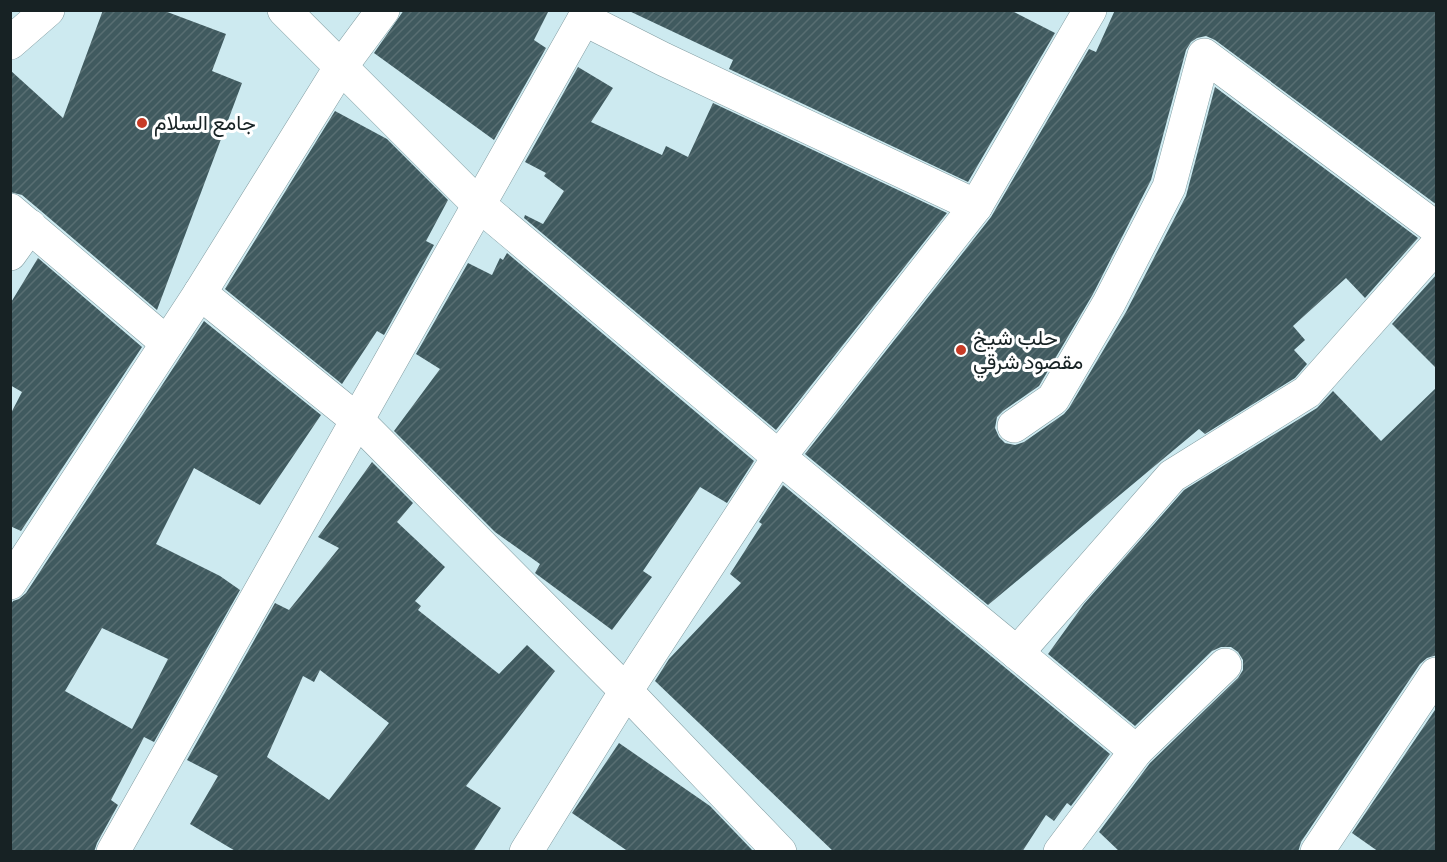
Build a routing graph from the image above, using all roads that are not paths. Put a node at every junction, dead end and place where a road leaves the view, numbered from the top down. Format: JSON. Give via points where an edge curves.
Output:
{"nodes":[{"id":1,"x":48,"y":10,"type":"edge"},
{"id":2,"x":284,"y":10,"type":"edge"},
{"id":3,"x":383,"y":10,"type":"edge"},
{"id":4,"x":1084,"y":13,"type":"edge"},
{"id":5,"x":586,"y":15,"type":"edge"},
{"id":6,"x":10,"y":44,"type":"edge"},
{"id":7,"x":340,"y":68,"type":"junction"},
{"id":8,"x":478,"y":204,"type":"junction"},
{"id":9,"x":976,"y":206,"type":"junction"},
{"id":10,"x":20,"y":218,"type":"edge"},
{"id":11,"x":1437,"y":228,"type":"edge"},
{"id":12,"x":1437,"y":246,"type":"edge"},
{"id":13,"x":10,"y":254,"type":"edge"},
{"id":14,"x":200,"y":293,"type":"junction"},
{"id":15,"x":167,"y":343,"type":"junction"},
{"id":16,"x":357,"y":420,"type":"junction"},
{"id":17,"x":1014,"y":426,"type":"dead end"},
{"id":18,"x":779,"y":457,"type":"junction"},
{"id":19,"x":10,"y":584,"type":"edge"},
{"id":20,"x":1017,"y":653,"type":"junction"},
{"id":21,"x":1225,"y":665,"type":"dead end"},
{"id":22,"x":1437,"y":674,"type":"edge"},
{"id":23,"x":626,"y":691,"type":"junction"},
{"id":24,"x":1136,"y":751,"type":"junction"},
{"id":25,"x":113,"y":852,"type":"edge"},
{"id":26,"x":526,"y":852,"type":"edge"},
{"id":27,"x":780,"y":852,"type":"edge"},
{"id":28,"x":1060,"y":852,"type":"edge"},
{"id":29,"x":1317,"y":852,"type":"edge"}],
"edges":[{"from":1,"to":6,"type":"street"},
{"from":2,"to":7,"type":"street"},
{"from":3,"to":7,"type":"street"},
{"from":4,"to":9,"type":"street"},
{"from":5,"to":8,"type":"street"},
{"from":5,"to":9,"type":"street","via":[[663,59]]},
{"from":7,"to":8,"type":"street"},
{"from":7,"to":14,"type":"street"},
{"from":8,"to":16,"type":"street"},
{"from":8,"to":18,"type":"street"},
{"from":9,"to":18,"type":"street"},
{"from":10,"to":13,"type":"street"},
{"from":10,"to":15,"type":"street"},
{"from":11,"to":17,"type":"street","via":[[1204,55],[1169,187],[1109,303],[1053,399]]},
{"from":12,"to":20,"type":"street","via":[[1307,392],[1172,476]]},
{"from":14,"to":15,"type":"street"},
{"from":14,"to":16,"type":"street"},
{"from":15,"to":19,"type":"street"},
{"from":16,"to":23,"type":"street"},
{"from":16,"to":25,"type":"street"},
{"from":18,"to":20,"type":"street"},
{"from":18,"to":23,"type":"street"},
{"from":20,"to":24,"type":"street"},
{"from":21,"to":24,"type":"street"},
{"from":22,"to":29,"type":"street"},
{"from":23,"to":26,"type":"street"},
{"from":23,"to":27,"type":"street"},
{"from":24,"to":28,"type":"street"}]}
